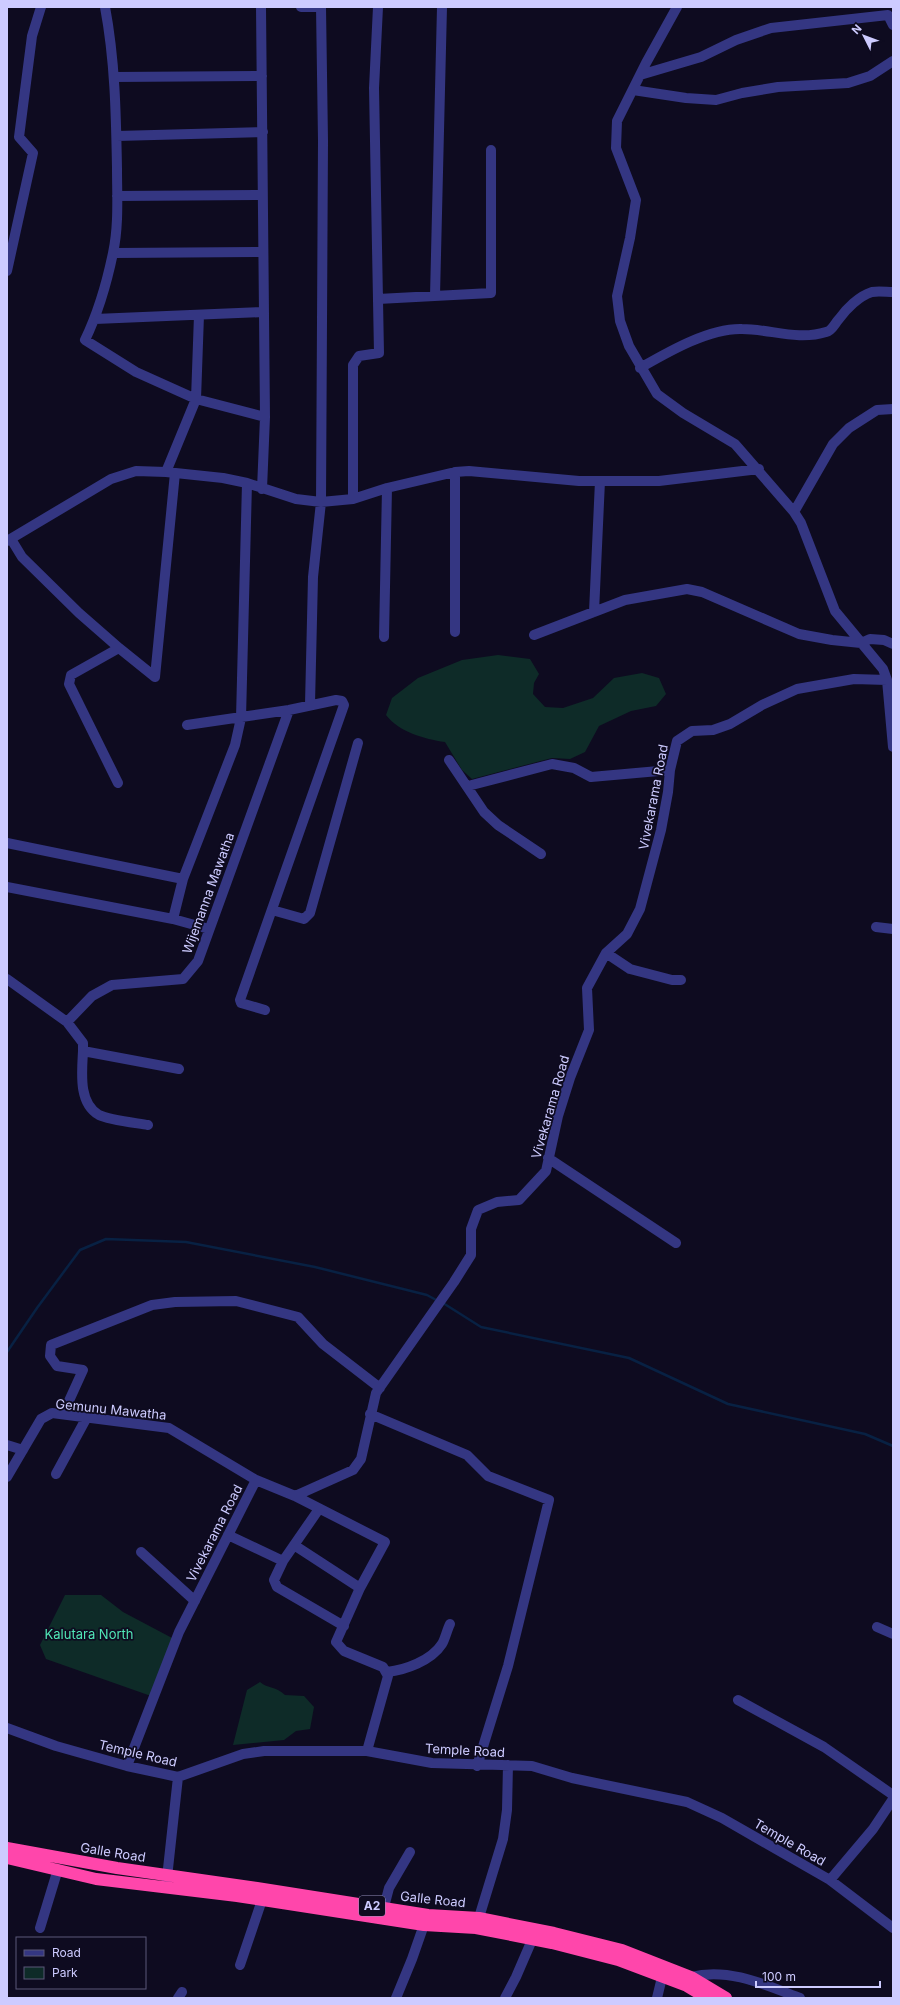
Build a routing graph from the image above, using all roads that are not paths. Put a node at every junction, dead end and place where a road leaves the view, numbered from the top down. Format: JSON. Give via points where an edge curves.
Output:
{"nodes":[{"id":1,"x":41,"y":7,"type":"edge"},
{"id":2,"x":105,"y":7,"type":"edge"},
{"id":3,"x":262,"y":7,"type":"edge"},
{"id":4,"x":301,"y":7,"type":"edge"},
{"id":5,"x":321,"y":7,"type":"edge"},
{"id":6,"x":378,"y":7,"type":"edge"},
{"id":7,"x":442,"y":7,"type":"edge"},
{"id":8,"x":677,"y":7,"type":"edge"},
{"id":9,"x":893,"y":25,"type":"edge"},
{"id":10,"x":893,"y":62,"type":"edge"},
{"id":11,"x":640,"y":75,"type":"junction"},
{"id":12,"x":262,"y":76,"type":"junction"},
{"id":13,"x":114,"y":77,"type":"junction"},
{"id":14,"x":633,"y":90,"type":"junction"},
{"id":15,"x":263,"y":132,"type":"junction"},
{"id":16,"x":117,"y":136,"type":"junction"},
{"id":17,"x":491,"y":150,"type":"dead end"},
{"id":18,"x":262,"y":195,"type":"junction"},
{"id":19,"x":117,"y":196,"type":"junction"},
{"id":20,"x":263,"y":252,"type":"junction"},
{"id":21,"x":114,"y":253,"type":"junction"},
{"id":22,"x":7,"y":271,"type":"edge"},
{"id":23,"x":893,"y":292,"type":"edge"},
{"id":24,"x":435,"y":296,"type":"junction"},
{"id":25,"x":378,"y":298,"type":"junction"},
{"id":26,"x":263,"y":312,"type":"junction"},
{"id":27,"x":199,"y":315,"type":"junction"},
{"id":28,"x":95,"y":319,"type":"junction"},
{"id":29,"x":640,"y":368,"type":"junction"},
{"id":30,"x":196,"y":399,"type":"junction"},
{"id":31,"x":893,"y":409,"type":"edge"},
{"id":32,"x":265,"y":417,"type":"junction"},
{"id":33,"x":759,"y":469,"type":"junction"},
{"id":34,"x":170,"y":472,"type":"junction"},
{"id":35,"x":455,"y":472,"type":"junction"},
{"id":36,"x":600,"y":481,"type":"junction"},
{"id":37,"x":247,"y":483,"type":"junction"},
{"id":38,"x":387,"y":488,"type":"junction"},
{"id":39,"x":262,"y":489,"type":"junction"},
{"id":40,"x":353,"y":499,"type":"junction"},
{"id":41,"x":321,"y":502,"type":"junction"},
{"id":42,"x":794,"y":512,"type":"junction"},
{"id":43,"x":9,"y":540,"type":"edge"},
{"id":44,"x":594,"y":612,"type":"junction"},
{"id":45,"x":455,"y":632,"type":"dead end"},
{"id":46,"x":534,"y":636,"type":"dead end"},
{"id":47,"x":384,"y":637,"type":"dead end"},
{"id":48,"x":861,"y":643,"type":"junction"},
{"id":49,"x":893,"y":644,"type":"edge"},
{"id":50,"x":119,"y":648,"type":"junction"},
{"id":51,"x":887,"y":680,"type":"junction"},
{"id":52,"x":310,"y":704,"type":"junction"},
{"id":53,"x":289,"y":710,"type":"junction"},
{"id":54,"x":240,"y":718,"type":"junction"},
{"id":55,"x":187,"y":725,"type":"dead end"},
{"id":56,"x":358,"y":743,"type":"dead end"},
{"id":57,"x":893,"y":747,"type":"edge"},
{"id":58,"x":449,"y":760,"type":"dead end"},
{"id":59,"x":670,"y":770,"type":"junction"},
{"id":60,"x":118,"y":783,"type":"dead end"},
{"id":61,"x":468,"y":786,"type":"junction"},
{"id":62,"x":7,"y":842,"type":"edge"},
{"id":63,"x":541,"y":854,"type":"dead end"},
{"id":64,"x":183,"y":879,"type":"junction"},
{"id":65,"x":7,"y":887,"type":"edge"},
{"id":66,"x":272,"y":910,"type":"junction"},
{"id":67,"x":173,"y":919,"type":"junction"},
{"id":68,"x":876,"y":927,"type":"dead end"},
{"id":69,"x":209,"y":929,"type":"junction"},
{"id":70,"x":893,"y":929,"type":"edge"},
{"id":71,"x":606,"y":953,"type":"junction"},
{"id":72,"x":7,"y":979,"type":"edge"},
{"id":73,"x":681,"y":980,"type":"dead end"},
{"id":74,"x":265,"y":1010,"type":"dead end"},
{"id":75,"x":67,"y":1022,"type":"junction"},
{"id":76,"x":83,"y":1051,"type":"junction"},
{"id":77,"x":179,"y":1069,"type":"dead end"},
{"id":78,"x":148,"y":1125,"type":"dead end"},
{"id":79,"x":548,"y":1158,"type":"junction"},
{"id":80,"x":676,"y":1243,"type":"dead end"},
{"id":81,"x":380,"y":1388,"type":"junction"},
{"id":82,"x":63,"y":1414,"type":"junction"},
{"id":83,"x":370,"y":1414,"type":"junction"},
{"id":84,"x":87,"y":1417,"type":"junction"},
{"id":85,"x":7,"y":1445,"type":"edge"},
{"id":86,"x":23,"y":1450,"type":"junction"},
{"id":87,"x":56,"y":1474,"type":"dead end"},
{"id":88,"x":7,"y":1477,"type":"edge"},
{"id":89,"x":256,"y":1480,"type":"junction"},
{"id":90,"x":295,"y":1496,"type":"junction"},
{"id":91,"x":319,"y":1509,"type":"junction"},
{"id":92,"x":228,"y":1535,"type":"junction"},
{"id":93,"x":294,"y":1545,"type":"junction"},
{"id":94,"x":141,"y":1552,"type":"dead end"},
{"id":95,"x":283,"y":1561,"type":"junction"},
{"id":96,"x":360,"y":1588,"type":"junction"},
{"id":97,"x":195,"y":1601,"type":"junction"},
{"id":98,"x":450,"y":1624,"type":"dead end"},
{"id":99,"x":344,"y":1626,"type":"junction"},
{"id":100,"x":877,"y":1627,"type":"dead end"},
{"id":101,"x":893,"y":1634,"type":"edge"},
{"id":102,"x":387,"y":1672,"type":"junction"},
{"id":103,"x":738,"y":1700,"type":"dead end"},
{"id":104,"x":7,"y":1728,"type":"edge"},
{"id":105,"x":367,"y":1751,"type":"junction"},
{"id":106,"x":508,"y":1765,"type":"junction"},
{"id":107,"x":127,"y":1766,"type":"junction"},
{"id":108,"x":477,"y":1766,"type":"junction"},
{"id":109,"x":178,"y":1777,"type":"junction"},
{"id":110,"x":893,"y":1796,"type":"edge"},
{"id":111,"x":893,"y":1799,"type":"edge"},
{"id":112,"x":7,"y":1848,"type":"edge"},
{"id":113,"x":410,"y":1852,"type":"dead end"},
{"id":114,"x":7,"y":1858,"type":"edge"},
{"id":115,"x":58,"y":1869,"type":"junction"},
{"id":116,"x":167,"y":1874,"type":"junction"},
{"id":117,"x":830,"y":1880,"type":"junction"},
{"id":118,"x":166,"y":1887,"type":"junction"},
{"id":119,"x":262,"y":1900,"type":"junction"},
{"id":120,"x":384,"y":1907,"type":"junction"},
{"id":121,"x":426,"y":1920,"type":"junction"},
{"id":122,"x":477,"y":1923,"type":"junction"},
{"id":123,"x":40,"y":1928,"type":"dead end"},
{"id":124,"x":893,"y":1928,"type":"edge"},
{"id":125,"x":534,"y":1934,"type":"junction"},
{"id":126,"x":240,"y":1965,"type":"dead end"},
{"id":127,"x":663,"y":1972,"type":"junction"},
{"id":128,"x":689,"y":1982,"type":"junction"},
{"id":129,"x":396,"y":1998,"type":"edge"},
{"id":130,"x":505,"y":1998,"type":"edge"},
{"id":131,"x":657,"y":1998,"type":"edge"},
{"id":132,"x":707,"y":1998,"type":"edge"},
{"id":133,"x":726,"y":1998,"type":"edge"},
{"id":134,"x":800,"y":1998,"type":"edge"}],
"edges":[{"from":1,"to":22,"type":"street","via":[[32,36],[19,137],[33,153]]},
{"from":2,"to":13,"type":"street","via":[[111,36]]},
{"from":3,"to":12,"type":"street"},
{"from":4,"to":5,"type":"street"},
{"from":5,"to":41,"type":"street"},
{"from":6,"to":25,"type":"street","via":[[374,88]]},
{"from":7,"to":24,"type":"street"},
{"from":8,"to":11,"type":"street"},
{"from":9,"to":11,"type":"street","via":[[888,15],[771,28],[736,40],[701,57]]},
{"from":10,"to":14,"type":"street","via":[[870,76],[848,83],[778,87],[716,100]]},
{"from":11,"to":14,"type":"street"},
{"from":12,"to":13,"type":"street"},
{"from":12,"to":15,"type":"street"},
{"from":13,"to":16,"type":"street"},
{"from":14,"to":29,"type":"street","via":[[617,121],[616,148],[636,200],[617,296],[620,321]]},
{"from":15,"to":16,"type":"street"},
{"from":15,"to":18,"type":"street"},
{"from":16,"to":19,"type":"street"},
{"from":17,"to":24,"type":"street","via":[[491,293]]},
{"from":18,"to":19,"type":"street"},
{"from":18,"to":20,"type":"street"},
{"from":19,"to":21,"type":"street"},
{"from":20,"to":21,"type":"street"},
{"from":20,"to":26,"type":"street"},
{"from":21,"to":28,"type":"street"},
{"from":23,"to":29,"type":"street","via":[[872,292],[855,302],[829,332],[798,336],[741,329],[721,331],[695,340]]},
{"from":24,"to":25,"type":"street"},
{"from":25,"to":40,"type":"street","via":[[379,352],[359,356],[353,365]]},
{"from":26,"to":27,"type":"street"},
{"from":26,"to":32,"type":"street"},
{"from":27,"to":28,"type":"street"},
{"from":27,"to":30,"type":"street"},
{"from":28,"to":30,"type":"street","via":[[85,340],[136,372]]},
{"from":29,"to":33,"type":"street","via":[[657,394],[683,413],[736,444]]},
{"from":30,"to":32,"type":"street"},
{"from":30,"to":34,"type":"street"},
{"from":31,"to":42,"type":"street","via":[[877,410],[849,428],[834,444]]},
{"from":32,"to":39,"type":"street"},
{"from":33,"to":36,"type":"street","via":[[659,481]]},
{"from":33,"to":42,"type":"street"},
{"from":34,"to":37,"type":"street"},
{"from":34,"to":43,"type":"street","via":[[136,471],[111,479]]},
{"from":34,"to":50,"type":"street","via":[[155,677]]},
{"from":35,"to":36,"type":"street"},
{"from":35,"to":38,"type":"street"},
{"from":35,"to":45,"type":"street"},
{"from":36,"to":44,"type":"street"},
{"from":37,"to":39,"type":"street"},
{"from":37,"to":54,"type":"street"},
{"from":38,"to":40,"type":"street"},
{"from":38,"to":47,"type":"street"},
{"from":39,"to":41,"type":"street","via":[[296,499]]},
{"from":40,"to":41,"type":"street"},
{"from":41,"to":52,"type":"street","via":[[313,577]]},
{"from":42,"to":48,"type":"street","via":[[835,610]]},
{"from":43,"to":50,"type":"street","via":[[22,557],[79,613]]},
{"from":44,"to":46,"type":"street"},
{"from":44,"to":48,"type":"street","via":[[625,600],[687,589],[702,592],[799,634]]},
{"from":48,"to":49,"type":"street","via":[[870,639]]},
{"from":48,"to":51,"type":"street","via":[[883,669]]},
{"from":50,"to":60,"type":"street","via":[[71,674],[69,684]]},
{"from":51,"to":57,"type":"street"},
{"from":51,"to":59,"type":"street","name":"Vivekarama Road","via":[[854,679],[797,689],[762,705],[730,724],[713,730],[692,731],[677,741]]},
{"from":52,"to":53,"type":"street"},
{"from":52,"to":66,"type":"street","via":[[336,700],[342,701],[344,705]]},
{"from":53,"to":54,"type":"street"},
{"from":53,"to":69,"type":"street","name":"Wijemanna Mawatha"},
{"from":54,"to":55,"type":"street"},
{"from":54,"to":64,"type":"street","via":[[235,745]]},
{"from":56,"to":66,"type":"street","via":[[310,913],[304,919]]},
{"from":58,"to":61,"type":"street"},
{"from":59,"to":61,"type":"street","via":[[591,777],[574,768],[552,764]]},
{"from":59,"to":71,"type":"street","name":"Vivekarama Road","via":[[661,830],[640,909],[627,934]]},
{"from":61,"to":63,"type":"street","via":[[484,812],[498,825]]},
{"from":62,"to":64,"type":"street"},
{"from":64,"to":67,"type":"street"},
{"from":65,"to":67,"type":"street"},
{"from":66,"to":74,"type":"street","via":[[240,1000],[241,1003]]},
{"from":67,"to":69,"type":"street"},
{"from":68,"to":70,"type":"street"},
{"from":69,"to":75,"type":"street","name":"Wijemanna Mawatha","via":[[198,961],[183,979],[112,985],[92,996]]},
{"from":71,"to":73,"type":"street","via":[[630,969]]},
{"from":71,"to":79,"type":"street","name":"Vivekarama Road","via":[[587,988],[589,1030],[570,1078]]},
{"from":72,"to":75,"type":"street"},
{"from":75,"to":76,"type":"street","via":[[83,1043]]},
{"from":76,"to":77,"type":"street"},
{"from":76,"to":78,"type":"street","via":[[82,1085],[89,1105],[100,1115]]},
{"from":79,"to":80,"type":"street"},
{"from":79,"to":81,"type":"street","name":"Vivekarama Road","via":[[546,1172],[518,1200],[496,1202],[478,1210],[471,1229],[471,1255]]},
{"from":81,"to":82,"type":"street","via":[[323,1344],[298,1317],[236,1301],[175,1302],[152,1305],[51,1345],[50,1356],[57,1366],[83,1370]]},
{"from":81,"to":83,"type":"street","name":"Vivekarama Road"},
{"from":82,"to":84,"type":"street","name":"Gemunu Mawatha"},
{"from":82,"to":86,"type":"street","name":"Gemunu Mawatha","via":[[52,1413],[41,1419]]},
{"from":83,"to":90,"type":"street","name":"Vivekarama Road","via":[[361,1459],[353,1470]]},
{"from":83,"to":108,"type":"street","via":[[467,1455],[488,1476],[549,1500],[508,1666]]},
{"from":84,"to":87,"type":"street"},
{"from":84,"to":89,"type":"street","name":"Gemunu Mawatha","via":[[169,1428]]},
{"from":85,"to":86,"type":"street"},
{"from":86,"to":88,"type":"street","name":"Gemunu Mawatha"},
{"from":89,"to":90,"type":"street","name":"Vivekarama Road"},
{"from":89,"to":92,"type":"street","name":"Vivekarama Road"},
{"from":90,"to":91,"type":"street"},
{"from":91,"to":93,"type":"street"},
{"from":91,"to":96,"type":"street","via":[[385,1542]]},
{"from":92,"to":95,"type":"street"},
{"from":92,"to":97,"type":"street","name":"Vivekarama Road"},
{"from":93,"to":95,"type":"street"},
{"from":93,"to":96,"type":"street"},
{"from":94,"to":97,"type":"street"},
{"from":95,"to":99,"type":"street","via":[[274,1580],[277,1587]]},
{"from":96,"to":99,"type":"street"},
{"from":97,"to":107,"type":"street","name":"Vivekarama Road","via":[[179,1632]]},
{"from":98,"to":102,"type":"street","via":[[442,1645],[424,1660],[402,1670]]},
{"from":99,"to":102,"type":"street","via":[[336,1642],[344,1651],[383,1667]]},
{"from":100,"to":101,"type":"street"},
{"from":102,"to":105,"type":"street"},
{"from":103,"to":110,"type":"street","via":[[824,1747]]},
{"from":104,"to":107,"type":"street","name":"Temple Road","via":[[56,1746]]},
{"from":105,"to":108,"type":"street","name":"Temple Road","via":[[432,1763]]},
{"from":105,"to":109,"type":"street","name":"Temple Road","via":[[271,1751],[243,1754]]},
{"from":106,"to":108,"type":"street","name":"Temple Road"},
{"from":106,"to":117,"type":"street","name":"Temple Road","via":[[532,1766],[572,1778],[687,1802],[722,1818]]},
{"from":106,"to":122,"type":"street","via":[[507,1810],[503,1839]]},
{"from":107,"to":109,"type":"street","name":"Temple Road"},
{"from":109,"to":116,"type":"street"},
{"from":111,"to":117,"type":"street","via":[[873,1829]]},
{"from":112,"to":116,"type":"highway","name":"Galle Road","number":"A2","via":[[117,1868]]},
{"from":113,"to":120,"type":"street","via":[[389,1888]]},
{"from":114,"to":115,"type":"highway","name":"Galle Road","number":"A2"},
{"from":115,"to":118,"type":"highway","name":"Galle Road","number":"A2","via":[[96,1879]]},
{"from":115,"to":123,"type":"street"},
{"from":116,"to":118,"type":"street"},
{"from":116,"to":120,"type":"highway","name":"Galle Road","number":"A2"},
{"from":117,"to":124,"type":"street","name":"Temple Road"},
{"from":118,"to":119,"type":"highway","name":"Galle Road","number":"A2"},
{"from":119,"to":121,"type":"highway","name":"Galle Road","number":"A2"},
{"from":119,"to":126,"type":"street"},
{"from":120,"to":121,"type":"highway","name":"Galle Road","number":"A2"},
{"from":121,"to":122,"type":"highway","name":"Galle Road","number":"A2"},
{"from":121,"to":129,"type":"street"},
{"from":122,"to":125,"type":"highway","name":"Galle Road","number":"A2"},
{"from":125,"to":127,"type":"highway","name":"Galle Road","number":"A2","via":[[622,1950]]},
{"from":125,"to":130,"type":"street"},
{"from":127,"to":128,"type":"highway","name":"Galle Road","number":"A2"},
{"from":127,"to":131,"type":"street"},
{"from":128,"to":132,"type":"highway","name":"Galle Road","number":"A2"},
{"from":128,"to":133,"type":"highway","name":"Galle Road","number":"A2"},
{"from":128,"to":134,"type":"street","via":[[703,1974],[727,1974]]}]}
